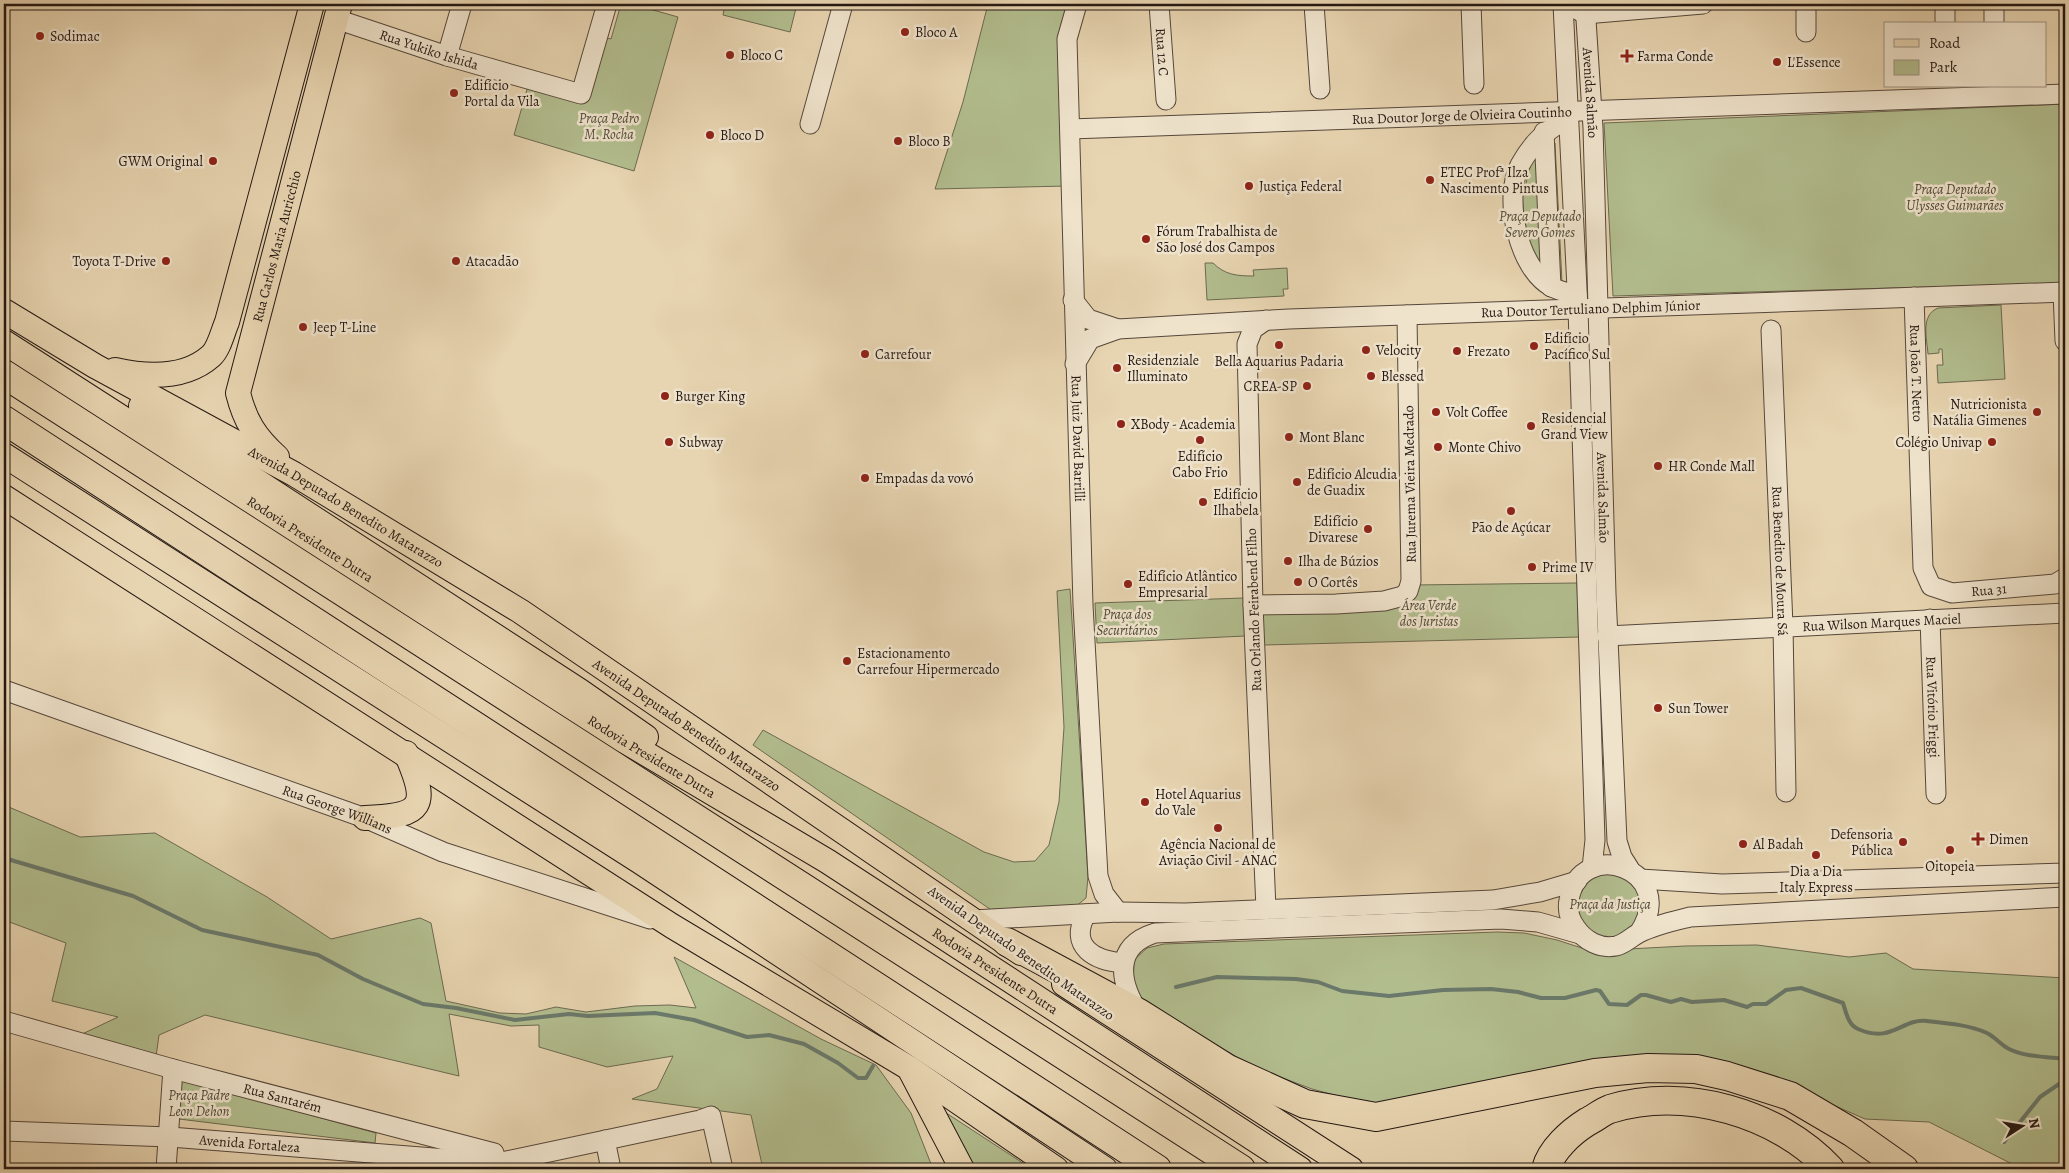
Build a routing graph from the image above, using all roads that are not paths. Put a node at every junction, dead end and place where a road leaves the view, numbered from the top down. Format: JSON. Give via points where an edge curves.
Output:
{"nodes":[{"id":1,"x":312,"y":4,"type":"edge"},
{"id":2,"x":462,"y":4,"type":"edge"},
{"id":3,"x":606,"y":4,"type":"edge"},
{"id":4,"x":843,"y":4,"type":"edge"},
{"id":5,"x":1077,"y":4,"type":"edge"},
{"id":6,"x":1159,"y":4,"type":"edge"},
{"id":7,"x":1314,"y":4,"type":"edge"},
{"id":8,"x":1471,"y":4,"type":"edge"},
{"id":9,"x":1563,"y":4,"type":"edge"},
{"id":10,"x":1703,"y":4,"type":"edge"},
{"id":11,"x":1806,"y":4,"type":"edge"},
{"id":12,"x":1944,"y":4,"type":"edge"},
{"id":13,"x":1994,"y":4,"type":"edge"},
{"id":14,"x":1580,"y":7,"type":"edge"},
{"id":15,"x":333,"y":9,"type":"edge"},
{"id":16,"x":1945,"y":22,"type":"edge"},
{"id":17,"x":1994,"y":22,"type":"edge"},
{"id":18,"x":1806,"y":32,"type":"dead end"},
{"id":19,"x":447,"y":56,"type":"junction"},
{"id":20,"x":1474,"y":84,"type":"dead end"},
{"id":21,"x":1320,"y":89,"type":"dead end"},
{"id":22,"x":2015,"y":91,"type":"edge"},
{"id":23,"x":1930,"y":93,"type":"edge"},
{"id":24,"x":2065,"y":94,"type":"edge"},
{"id":25,"x":1166,"y":100,"type":"dead end"},
{"id":26,"x":1591,"y":111,"type":"junction"},
{"id":27,"x":1569,"y":115,"type":"junction"},
{"id":28,"x":810,"y":124,"type":"dead end"},
{"id":29,"x":1070,"y":129,"type":"junction"},
{"id":30,"x":1544,"y":132,"type":"junction"},
{"id":31,"x":1551,"y":287,"type":"junction"},
{"id":32,"x":2064,"y":292,"type":"edge"},
{"id":33,"x":1914,"y":297,"type":"junction"},
{"id":34,"x":1073,"y":300,"type":"junction"},
{"id":35,"x":1577,"y":302,"type":"junction"},
{"id":36,"x":1598,"y":309,"type":"junction"},
{"id":37,"x":4,"y":312,"type":"edge"},
{"id":38,"x":1407,"y":315,"type":"junction"},
{"id":39,"x":1266,"y":320,"type":"junction"},
{"id":40,"x":1118,"y":328,"type":"junction"},
{"id":41,"x":1770,"y":330,"type":"dead end"},
{"id":42,"x":36,"y":332,"type":"junction"},
{"id":43,"x":2065,"y":340,"type":"edge"},
{"id":44,"x":4,"y":342,"type":"edge"},
{"id":45,"x":1075,"y":364,"type":"junction"},
{"id":46,"x":94,"y":366,"type":"junction"},
{"id":47,"x":4,"y":374,"type":"edge"},
{"id":48,"x":4,"y":420,"type":"edge"},
{"id":49,"x":4,"y":455,"type":"edge"},
{"id":50,"x":294,"y":474,"type":"junction"},
{"id":51,"x":4,"y":497,"type":"edge"},
{"id":52,"x":1923,"y":568,"type":"joint"},
{"id":53,"x":2065,"y":578,"type":"edge"},
{"id":54,"x":1586,"y":584,"type":"junction"},
{"id":55,"x":1606,"y":594,"type":"junction"},
{"id":56,"x":1253,"y":605,"type":"junction"},
{"id":57,"x":2065,"y":613,"type":"edge"},
{"id":58,"x":1930,"y":619,"type":"junction"},
{"id":59,"x":1783,"y":626,"type":"junction"},
{"id":60,"x":1607,"y":636,"type":"junction"},
{"id":61,"x":281,"y":674,"type":"junction"},
{"id":62,"x":4,"y":690,"type":"edge"},
{"id":63,"x":406,"y":753,"type":"junction"},
{"id":64,"x":516,"y":784,"type":"junction"},
{"id":65,"x":1786,"y":792,"type":"dead end"},
{"id":66,"x":1936,"y":794,"type":"dead end"},
{"id":67,"x":365,"y":818,"type":"junction"},
{"id":68,"x":827,"y":861,"type":"junction"},
{"id":69,"x":1592,"y":868,"type":"junction"},
{"id":70,"x":1634,"y":873,"type":"junction"},
{"id":71,"x":2065,"y":873,"type":"edge"},
{"id":72,"x":1576,"y":882,"type":"junction"},
{"id":73,"x":2065,"y":897,"type":"edge"},
{"id":74,"x":1266,"y":910,"type":"junction"},
{"id":75,"x":1118,"y":912,"type":"junction"},
{"id":76,"x":1086,"y":914,"type":"junction"},
{"id":77,"x":973,"y":920,"type":"junction"},
{"id":78,"x":672,"y":926,"type":"junction"},
{"id":79,"x":1639,"y":933,"type":"junction"},
{"id":80,"x":1580,"y":934,"type":"junction"},
{"id":81,"x":1007,"y":942,"type":"junction"},
{"id":82,"x":1124,"y":963,"type":"junction"},
{"id":83,"x":1139,"y":1013,"type":"junction"},
{"id":84,"x":4,"y":1021,"type":"edge"},
{"id":85,"x":909,"y":1068,"type":"junction"},
{"id":86,"x":173,"y":1069,"type":"junction"},
{"id":87,"x":4,"y":1131,"type":"edge"},
{"id":88,"x":170,"y":1137,"type":"junction"},
{"id":89,"x":604,"y":1140,"type":"junction"},
{"id":90,"x":497,"y":1166,"type":"edge"},
{"id":91,"x":166,"y":1169,"type":"edge"},
{"id":92,"x":611,"y":1169,"type":"edge"},
{"id":93,"x":723,"y":1169,"type":"edge"},
{"id":94,"x":962,"y":1169,"type":"edge"},
{"id":95,"x":1056,"y":1169,"type":"edge"},
{"id":96,"x":1105,"y":1169,"type":"edge"},
{"id":97,"x":1157,"y":1169,"type":"edge"},
{"id":98,"x":1241,"y":1169,"type":"edge"},
{"id":99,"x":1300,"y":1169,"type":"edge"},
{"id":100,"x":1351,"y":1169,"type":"edge"},
{"id":101,"x":1546,"y":1169,"type":"edge"},
{"id":102,"x":1830,"y":1169,"type":"edge"},
{"id":103,"x":1904,"y":1169,"type":"edge"}],
"edges":[{"from":1,"to":46,"type":"main road","name":"Rua Carlos Maria Auricchio","via":[[228,322],[212,355],[190,370],[165,374],[136,375]]},
{"from":2,"to":19,"type":"street"},
{"from":3,"to":19,"type":"street","name":"Rua Yukiko Ishida","via":[[581,94]]},
{"from":4,"to":28,"type":"street"},
{"from":5,"to":29,"type":"street","name":"Rua Juiz David Barrilli","via":[[1067,39]]},
{"from":6,"to":25,"type":"street","name":"Rua 12 C"},
{"from":7,"to":21,"type":"street"},
{"from":8,"to":20,"type":"street"},
{"from":9,"to":27,"type":"street","name":"Avenida Salmão"},
{"from":10,"to":14,"type":"street"},
{"from":11,"to":18,"type":"street"},
{"from":12,"to":16,"type":"street"},
{"from":13,"to":17,"type":"street"},
{"from":14,"to":26,"type":"street","name":"Avenida Salmão"},
{"from":15,"to":19,"type":"street","name":"Rua Yukiko Ishida"},
{"from":15,"to":50,"type":"main road","name":"Rua Carlos Maria Auricchio","via":[[238,393],[244,418],[264,445]]},
{"from":22,"to":23,"type":"street","name":"Rua Doutor Jorge de Olvieira Coutinho"},
{"from":22,"to":24,"type":"street","name":"Rua Doutor Jorge de Olvieira Coutinho"},
{"from":23,"to":26,"type":"street","name":"Rua Doutor Jorge de Olvieira Coutinho"},
{"from":26,"to":27,"type":"street","name":"Rua Doutor Jorge de Olvieira Coutinho"},
{"from":26,"to":36,"type":"street","name":"Avenida Salmão"},
{"from":27,"to":29,"type":"street","name":"Rua Doutor Jorge de Olvieira Coutinho"},
{"from":27,"to":30,"type":"street"},
{"from":27,"to":35,"type":"street","name":"Avenida Salmão"},
{"from":29,"to":34,"type":"street","name":"Rua Juiz David Barrilli"},
{"from":30,"to":31,"type":"street"},
{"from":30,"to":31,"type":"street","via":[[1519,167],[1514,214],[1516,234],[1530,264]]},
{"from":31,"to":35,"type":"street"},
{"from":32,"to":33,"type":"street","name":"Rua Doutor Tertuliano Delphim Júnior"},
{"from":32,"to":43,"type":"street"},
{"from":33,"to":36,"type":"street","name":"Rua Doutor Tertuliano Delphim Júnior"},
{"from":33,"to":52,"type":"street","name":"Rua João T. Netto"},
{"from":34,"to":40,"type":"street","name":"Rua Doutor Tertuliano Delphim Júnior","via":[[1088,319]]},
{"from":34,"to":45,"type":"street","name":"Rua Juiz David Barrilli"},
{"from":35,"to":36,"type":"street","name":"Rua Doutor Tertuliano Delphim Júnior"},
{"from":35,"to":38,"type":"street","name":"Rua Doutor Tertuliano Delphim Júnior"},
{"from":35,"to":54,"type":"street","name":"Avenida Salmão"},
{"from":36,"to":55,"type":"street","name":"Avenida Salmão"},
{"from":37,"to":42,"type":"main road","name":"Avenida Deputado Benedito Matarazzo"},
{"from":38,"to":39,"type":"street","name":"Rua Doutor Tertuliano Delphim Júnior"},
{"from":38,"to":56,"type":"street","name":"Rua Jurema Vieira Medrado","via":[[1412,581],[1408,591],[1397,599],[1376,602]]},
{"from":39,"to":40,"type":"street","name":"Rua Doutor Tertuliano Delphim Júnior"},
{"from":39,"to":56,"type":"street","name":"Rua Orlando Feirabend Filho","via":[[1253,329],[1247,344]]},
{"from":40,"to":45,"type":"street","name":"Rua Doutor Tertuliano Delphim Júnior","via":[[1090,339]]},
{"from":41,"to":59,"type":"street","name":"Rua Benedito de Moura Sá"},
{"from":42,"to":46,"type":"main road","name":"Avenida Deputado Benedito Matarazzo"},
{"from":42,"to":68,"type":"main road","via":[[179,432],[580,691]]},
{"from":44,"to":68,"type":"main road","name":"Rodovia Presidente Dutra","via":[[623,740]]},
{"from":45,"to":75,"type":"street","name":"Rua Juiz David Barrilli","via":[[1098,876],[1104,894]]},
{"from":46,"to":50,"type":"main road","name":"Avenida Deputado Benedito Matarazzo"},
{"from":47,"to":98,"type":"highway","name":"Rodovia Presidente Dutra"},
{"from":48,"to":97,"type":"highway"},
{"from":49,"to":64,"type":"main road"},
{"from":50,"to":77,"type":"main road","name":"Avenida Deputado Benedito Matarazzo","via":[[530,617]]},
{"from":51,"to":61,"type":"main road"},
{"from":52,"to":53,"type":"street","name":"Rua 31","via":[[1931,586],[1952,593],[2055,584]]},
{"from":54,"to":55,"type":"street"},
{"from":54,"to":69,"type":"street","name":"Avenida Salmão","via":[[1595,840]]},
{"from":55,"to":60,"type":"street","name":"Avenida Salmão"},
{"from":56,"to":74,"type":"street","name":"Rua Orlando Feirabend Filho"},
{"from":57,"to":58,"type":"street","name":"Rua Wilson Marques Maciel"},
{"from":58,"to":59,"type":"street","name":"Rua Wilson Marques Maciel"},
{"from":58,"to":66,"type":"street","name":"Rua Vitório Friggi"},
{"from":59,"to":60,"type":"street","name":"Rua Wilson Marques Maciel"},
{"from":59,"to":65,"type":"street","name":"Rua Benedito de Moura Sá"},
{"from":60,"to":70,"type":"street","name":"Avenida Salmão","via":[[1617,841],[1622,858]]},
{"from":61,"to":63,"type":"main road"},
{"from":61,"to":64,"type":"main road","via":[[379,713]]},
{"from":62,"to":67,"type":"street","name":"Rua George Willians"},
{"from":63,"to":67,"type":"main road","via":[[420,786],[414,806],[402,815]]},
{"from":63,"to":78,"type":"main road"},
{"from":64,"to":96,"type":"main road","via":[[639,861]]},
{"from":67,"to":78,"type":"street","name":"Rua George Willians","via":[[442,852]]},
{"from":68,"to":99,"type":"main road","name":"Rodovia Presidente Dutra"},
{"from":69,"to":70,"type":"street","via":[[1616,864]]},
{"from":69,"to":72,"type":"street"},
{"from":70,"to":71,"type":"street","via":[[1722,884]]},
{"from":70,"to":79,"type":"street","via":[[1650,900],[1646,923]]},
{"from":72,"to":74,"type":"street","via":[[1493,900]]},
{"from":72,"to":80,"type":"street","via":[[1570,891],[1569,914]]},
{"from":73,"to":79,"type":"street","via":[[1690,917]]},
{"from":74,"to":75,"type":"street"},
{"from":75,"to":76,"type":"street"},
{"from":76,"to":77,"type":"street"},
{"from":76,"to":82,"type":"street","via":[[1080,933],[1086,950],[1100,960]]},
{"from":77,"to":81,"type":"main road","name":"Avenida Deputado Benedito Matarazzo"},
{"from":78,"to":85,"type":"main road"},
{"from":79,"to":80,"type":"street","via":[[1616,946],[1590,942]]},
{"from":80,"to":82,"type":"street","via":[[1538,922],[1501,919],[1182,931],[1142,937],[1132,945]]},
{"from":81,"to":83,"type":"highway"},
{"from":81,"to":100,"type":"main road","name":"Avenida Deputado Benedito Matarazzo","via":[[1078,995]]},
{"from":82,"to":83,"type":"street","via":[[1126,988]]},
{"from":83,"to":103,"type":"highway","via":[[1228,1069],[1305,1104],[1376,1117],[1595,1073],[1648,1068],[1696,1069],[1790,1096],[1853,1133]]},
{"from":84,"to":86,"type":"street","name":"Rua Santarém"},
{"from":85,"to":94,"type":"main road"},
{"from":85,"to":95,"type":"main road"},
{"from":86,"to":88,"type":"street"},
{"from":86,"to":90,"type":"street","name":"Rua Santarém","via":[[494,1153]]},
{"from":87,"to":88,"type":"street","name":"Avenida Fortaleza"},
{"from":88,"to":90,"type":"street","name":"Avenida Fortaleza"},
{"from":88,"to":91,"type":"street"},
{"from":89,"to":90,"type":"street","name":"Avenida Fortaleza"},
{"from":89,"to":92,"type":"street"},
{"from":89,"to":93,"type":"street","name":"Avenida Fortaleza","via":[[711,1116]]},
{"from":101,"to":102,"type":"highway","via":[[1573,1130],[1609,1109],[1646,1102],[1697,1103],[1742,1112],[1783,1131]]}]}
